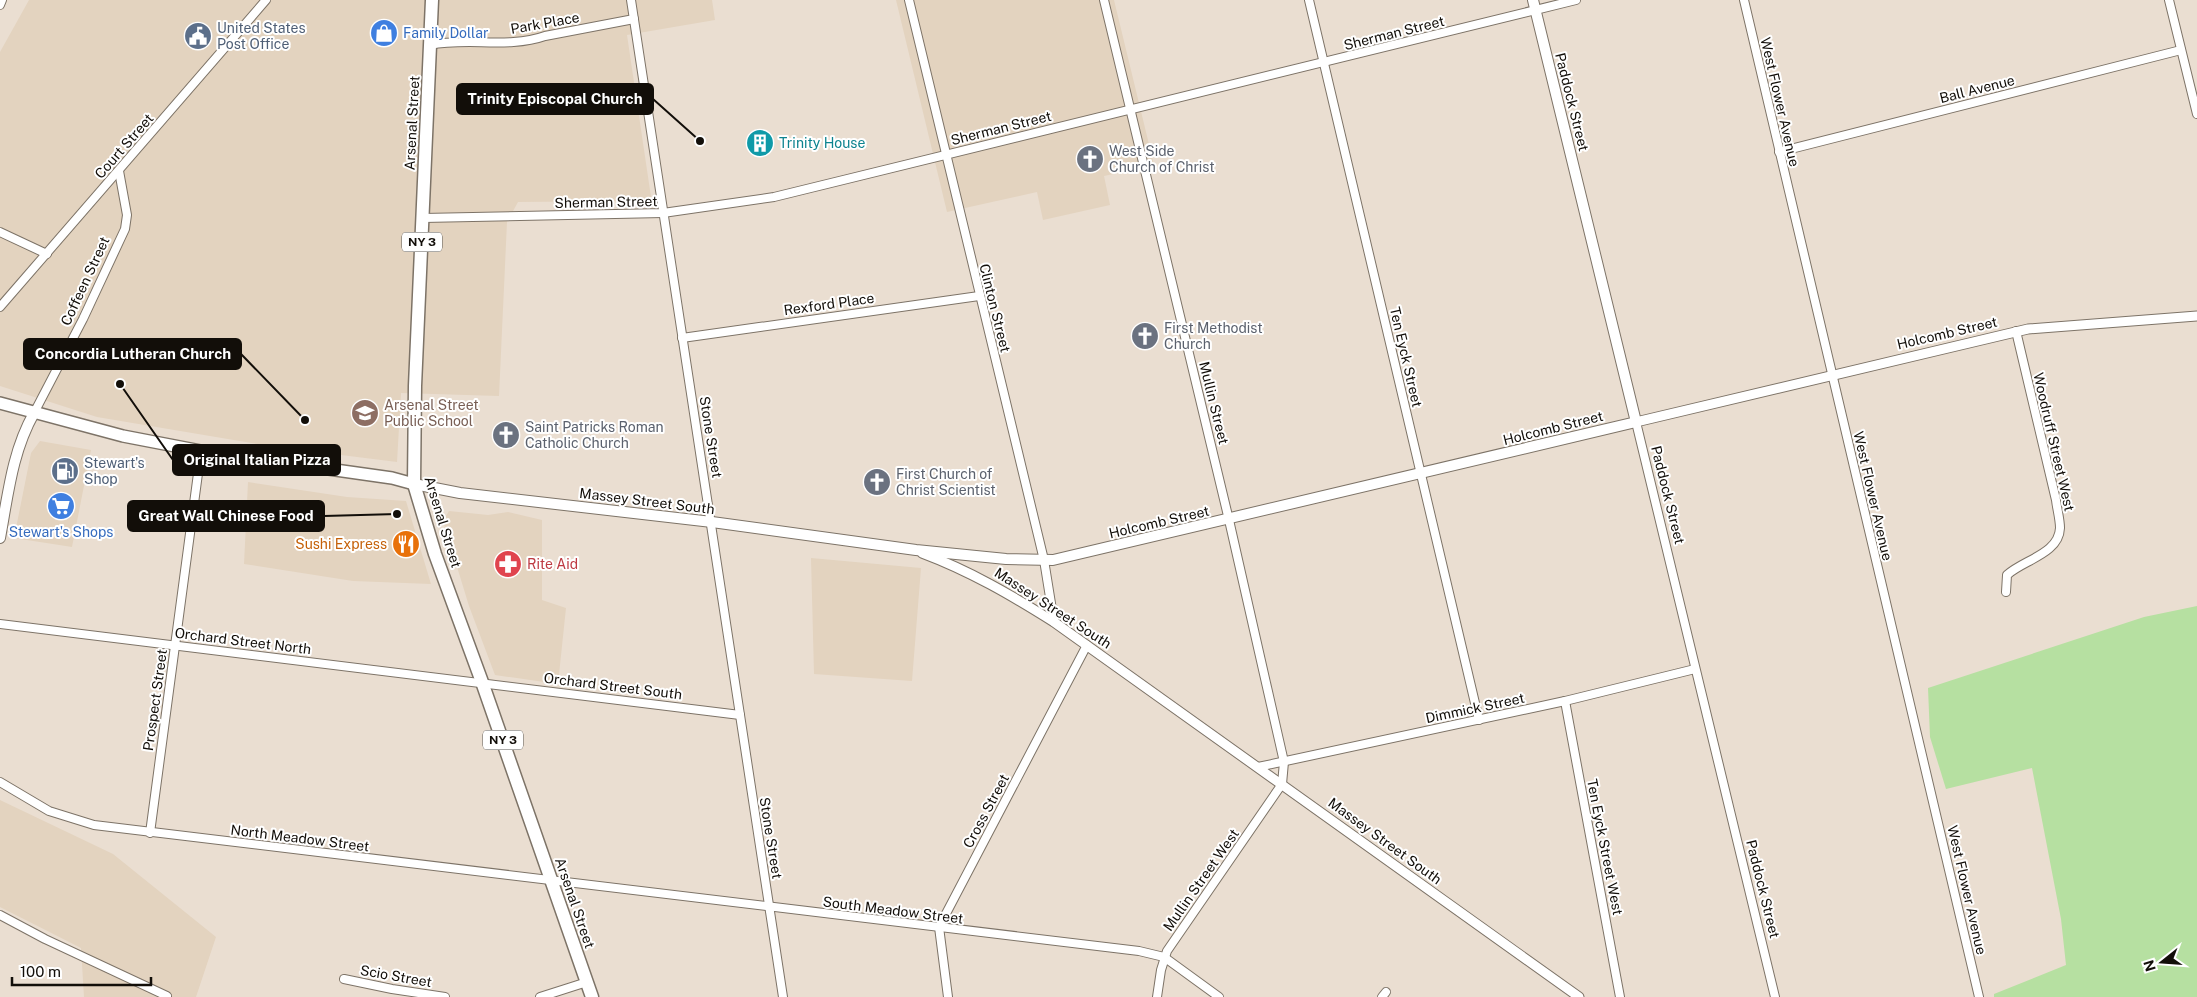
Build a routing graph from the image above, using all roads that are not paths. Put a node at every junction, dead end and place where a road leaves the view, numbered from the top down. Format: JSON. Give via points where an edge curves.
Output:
{"nodes":[{"id":1,"x":2,"y":0,"type":"edge"},
{"id":2,"x":266,"y":0,"type":"edge"},
{"id":3,"x":432,"y":0,"type":"edge"},
{"id":4,"x":632,"y":0,"type":"edge"},
{"id":5,"x":909,"y":0,"type":"edge"},
{"id":6,"x":1104,"y":0,"type":"edge"},
{"id":7,"x":1309,"y":0,"type":"edge"},
{"id":8,"x":1576,"y":0,"type":"edge"},
{"id":9,"x":1744,"y":0,"type":"edge"},
{"id":10,"x":2169,"y":0,"type":"edge"},
{"id":11,"x":0,"y":5,"type":"edge"},
{"id":12,"x":1535,"y":5,"type":"edge"},
{"id":13,"x":634,"y":19,"type":"junction"},
{"id":14,"x":430,"y":45,"type":"junction"},
{"id":15,"x":2181,"y":50,"type":"junction"},
{"id":16,"x":1323,"y":63,"type":"junction"},
{"id":17,"x":1132,"y":111,"type":"junction"},
{"id":18,"x":2197,"y":114,"type":"edge"},
{"id":19,"x":1779,"y":152,"type":"junction"},
{"id":20,"x":945,"y":155,"type":"junction"},
{"id":21,"x":119,"y":171,"type":"junction"},
{"id":22,"x":663,"y":213,"type":"junction"},
{"id":23,"x":423,"y":218,"type":"junction"},
{"id":24,"x":0,"y":232,"type":"edge"},
{"id":25,"x":47,"y":254,"type":"junction"},
{"id":26,"x":979,"y":296,"type":"junction"},
{"id":27,"x":0,"y":307,"type":"edge"},
{"id":28,"x":2197,"y":316,"type":"edge"},
{"id":29,"x":2016,"y":331,"type":"junction"},
{"id":30,"x":682,"y":338,"type":"junction"},
{"id":31,"x":1832,"y":374,"type":"junction"},
{"id":32,"x":0,"y":404,"type":"edge"},
{"id":33,"x":34,"y":413,"type":"junction"},
{"id":34,"x":1636,"y":422,"type":"junction"},
{"id":35,"x":201,"y":451,"type":"junction"},
{"id":36,"x":1422,"y":474,"type":"junction"},
{"id":37,"x":414,"y":484,"type":"junction"},
{"id":38,"x":1229,"y":520,"type":"junction"},
{"id":39,"x":712,"y":522,"type":"junction"},
{"id":40,"x":0,"y":538,"type":"edge"},
{"id":41,"x":916,"y":550,"type":"junction"},
{"id":42,"x":1044,"y":560,"type":"junction"},
{"id":43,"x":2006,"y":592,"type":"dead end"},
{"id":44,"x":1054,"y":622,"type":"junction"},
{"id":45,"x":0,"y":624,"type":"edge"},
{"id":46,"x":175,"y":645,"type":"junction"},
{"id":47,"x":1087,"y":645,"type":"junction"},
{"id":48,"x":1696,"y":669,"type":"junction"},
{"id":49,"x":482,"y":682,"type":"junction"},
{"id":50,"x":1565,"y":701,"type":"junction"},
{"id":51,"x":740,"y":715,"type":"junction"},
{"id":52,"x":1479,"y":720,"type":"junction"},
{"id":53,"x":1284,"y":762,"type":"junction"},
{"id":54,"x":1258,"y":767,"type":"junction"},
{"id":55,"x":0,"y":782,"type":"edge"},
{"id":56,"x":1282,"y":784,"type":"junction"},
{"id":57,"x":150,"y":833,"type":"junction"},
{"id":58,"x":550,"y":880,"type":"junction"},
{"id":59,"x":769,"y":907,"type":"junction"},
{"id":60,"x":0,"y":915,"type":"edge"},
{"id":61,"x":939,"y":927,"type":"junction"},
{"id":62,"x":1164,"y":957,"type":"junction"},
{"id":63,"x":344,"y":979,"type":"dead end"},
{"id":64,"x":587,"y":982,"type":"junction"},
{"id":65,"x":167,"y":996,"type":"dead end"},
{"id":66,"x":445,"y":997,"type":"edge"},
{"id":67,"x":540,"y":997,"type":"edge"},
{"id":68,"x":592,"y":997,"type":"edge"},
{"id":69,"x":783,"y":997,"type":"edge"},
{"id":70,"x":948,"y":997,"type":"edge"},
{"id":71,"x":1157,"y":997,"type":"edge"},
{"id":72,"x":1219,"y":997,"type":"edge"},
{"id":73,"x":1579,"y":997,"type":"edge"},
{"id":74,"x":1620,"y":997,"type":"edge"},
{"id":75,"x":1775,"y":997,"type":"edge"},
{"id":76,"x":1979,"y":997,"type":"edge"}],
"edges":[{"from":1,"to":11,"type":"street"},
{"from":2,"to":21,"type":"street","name":"Court Street"},
{"from":3,"to":14,"type":"highway","name":"Arsenal Street","number":"NY 3"},
{"from":4,"to":13,"type":"street","name":"Stone Street"},
{"from":5,"to":20,"type":"street","name":"Clinton Street"},
{"from":6,"to":17,"type":"street","name":"Mullin Street"},
{"from":7,"to":16,"type":"street","name":"Ten Eyck Street"},
{"from":8,"to":12,"type":"street","name":"Sherman Street"},
{"from":9,"to":19,"type":"street","name":"West Flower Avenue"},
{"from":10,"to":15,"type":"street"},
{"from":12,"to":16,"type":"street","name":"Sherman Street"},
{"from":12,"to":34,"type":"main road","name":"Paddock Street"},
{"from":13,"to":14,"type":"street","name":"Park Place","via":[[533,40]]},
{"from":13,"to":22,"type":"street","name":"Stone Street"},
{"from":14,"to":23,"type":"highway","name":"Arsenal Street","number":"NY 3"},
{"from":15,"to":18,"type":"street"},
{"from":15,"to":19,"type":"street","name":"Ball Avenue"},
{"from":16,"to":17,"type":"street","name":"Sherman Street"},
{"from":16,"to":36,"type":"street","name":"Ten Eyck Street"},
{"from":17,"to":20,"type":"street","name":"Sherman Street"},
{"from":17,"to":38,"type":"street","name":"Mullin Street"},
{"from":19,"to":31,"type":"street","name":"West Flower Avenue"},
{"from":20,"to":22,"type":"street","name":"Sherman Street","via":[[774,197]]},
{"from":20,"to":26,"type":"street","name":"Clinton Street"},
{"from":21,"to":25,"type":"street","name":"Court Street"},
{"from":21,"to":33,"type":"street","name":"Coffeen Street","via":[[127,215],[124,229],[83,319]]},
{"from":22,"to":23,"type":"street","name":"Sherman Street"},
{"from":22,"to":30,"type":"street","name":"Stone Street"},
{"from":23,"to":37,"type":"highway","name":"Arsenal Street","number":"NY 3"},
{"from":24,"to":25,"type":"street"},
{"from":25,"to":27,"type":"street","name":"Court Street"},
{"from":26,"to":30,"type":"street","name":"Rexford Place"},
{"from":26,"to":42,"type":"street","name":"Clinton Street"},
{"from":28,"to":29,"type":"street","name":"Holcomb Street"},
{"from":29,"to":31,"type":"street","name":"Holcomb Street"},
{"from":29,"to":43,"type":"street","name":"Woodruff Street West","via":[[2060,528],[2049,549],[2007,575]]},
{"from":30,"to":39,"type":"street","name":"Stone Street"},
{"from":31,"to":34,"type":"street","name":"Holcomb Street"},
{"from":31,"to":76,"type":"street","name":"West Flower Avenue"},
{"from":32,"to":33,"type":"main road"},
{"from":33,"to":35,"type":"main road","via":[[123,436]]},
{"from":33,"to":40,"type":"main road","name":"Coffeen Street","via":[[14,462]]},
{"from":34,"to":36,"type":"main road","name":"Holcomb Street"},
{"from":34,"to":48,"type":"street","name":"Paddock Street"},
{"from":35,"to":37,"type":"main road","via":[[392,478]]},
{"from":35,"to":46,"type":"street","name":"Prospect Street"},
{"from":36,"to":38,"type":"main road","name":"Holcomb Street"},
{"from":36,"to":52,"type":"street","name":"Ten Eyck Street"},
{"from":37,"to":39,"type":"main road","name":"Massey Street South","via":[[460,493]]},
{"from":37,"to":49,"type":"highway","name":"Arsenal Street","number":"NY 3","via":[[435,554]]},
{"from":38,"to":42,"type":"main road","name":"Holcomb Street"},
{"from":38,"to":53,"type":"street","name":"Mullin Street"},
{"from":39,"to":41,"type":"main road","name":"Massey Street South"},
{"from":39,"to":51,"type":"street","name":"Stone Street"},
{"from":41,"to":42,"type":"main road","name":"Holcomb Street"},
{"from":41,"to":44,"type":"street","name":"Massey Street South","via":[[986,580]]},
{"from":42,"to":44,"type":"street","name":"Clinton Street"},
{"from":44,"to":47,"type":"street","name":"Massey Street South"},
{"from":45,"to":46,"type":"street","name":"Orchard Street North"},
{"from":46,"to":49,"type":"street","name":"Orchard Street North"},
{"from":46,"to":57,"type":"street","name":"Prospect Street"},
{"from":47,"to":54,"type":"street","name":"Massey Street South"},
{"from":47,"to":61,"type":"street","name":"Cross Street"},
{"from":48,"to":50,"type":"street","name":"Dimmick Street"},
{"from":48,"to":75,"type":"street","name":"Paddock Street"},
{"from":49,"to":51,"type":"street","name":"Orchard Street South"},
{"from":49,"to":58,"type":"highway","name":"Arsenal Street","number":"NY 3"},
{"from":50,"to":52,"type":"street","name":"Dimmick Street"},
{"from":50,"to":74,"type":"street","name":"Ten Eyck Street West"},
{"from":51,"to":59,"type":"street","name":"Stone Street"},
{"from":52,"to":53,"type":"street","name":"Dimmick Street"},
{"from":53,"to":54,"type":"street","name":"Dimmick Street"},
{"from":53,"to":56,"type":"street","name":"Mullin Street"},
{"from":54,"to":56,"type":"street","name":"Massey Street South"},
{"from":55,"to":57,"type":"street","name":"North Meadow Street","via":[[49,811],[94,825]]},
{"from":56,"to":62,"type":"street","name":"Mullin Street West"},
{"from":56,"to":73,"type":"street","name":"Massey Street South"},
{"from":57,"to":58,"type":"street","name":"North Meadow Street"},
{"from":58,"to":59,"type":"street","name":"South Meadow Street"},
{"from":58,"to":64,"type":"highway","name":"Arsenal Street","number":"NY 3"},
{"from":59,"to":61,"type":"street","name":"South Meadow Street"},
{"from":59,"to":69,"type":"street","name":"Stone Street"},
{"from":60,"to":65,"type":"street"},
{"from":61,"to":62,"type":"street","name":"South Meadow Street","via":[[1139,951]]},
{"from":61,"to":70,"type":"street"},
{"from":62,"to":71,"type":"street","name":"Mullin Street West"},
{"from":62,"to":72,"type":"street","name":"South Meadow Street"},
{"from":63,"to":66,"type":"street","name":"Scio Street"},
{"from":64,"to":67,"type":"street"},
{"from":64,"to":68,"type":"highway","name":"Arsenal Street","number":"NY 3"}]}
